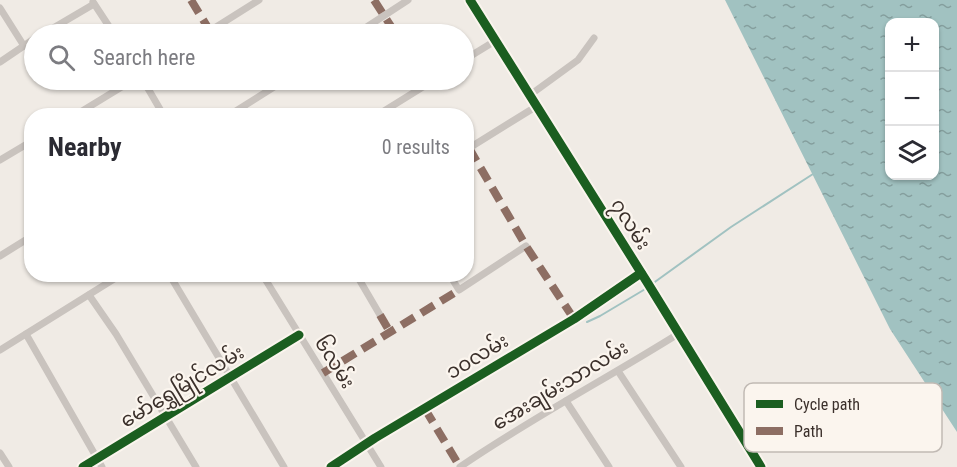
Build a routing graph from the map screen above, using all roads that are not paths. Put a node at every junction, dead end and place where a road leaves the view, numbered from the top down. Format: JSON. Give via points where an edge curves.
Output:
{"nodes":[{"id":1,"x":259,"y":0,"type":"edge"},
{"id":2,"x":408,"y":0,"type":"edge"},
{"id":3,"x":470,"y":0,"type":"edge"},
{"id":4,"x":92,"y":2,"type":"edge"},
{"id":5,"x":0,"y":8,"type":"edge"},
{"id":6,"x":58,"y":24,"type":"edge"},
{"id":7,"x":107,"y":24,"type":"edge"},
{"id":8,"x":221,"y":24,"type":"edge"},
{"id":9,"x":371,"y":24,"type":"edge"},
{"id":10,"x":594,"y":38,"type":"dead end"},
{"id":11,"x":495,"y":41,"type":"junction"},
{"id":12,"x":24,"y":46,"type":"joint"},
{"id":13,"x":474,"y":54,"type":"edge"},
{"id":14,"x":0,"y":62,"type":"edge"},
{"id":15,"x":117,"y":90,"type":"edge"},
{"id":16,"x":149,"y":90,"type":"edge"},
{"id":17,"x":269,"y":90,"type":"edge"},
{"id":18,"x":418,"y":90,"type":"edge"},
{"id":19,"x":530,"y":95,"type":"junction"},
{"id":20,"x":537,"y":106,"type":"junction"},
{"id":21,"x":87,"y":108,"type":"edge"},
{"id":22,"x":159,"y":108,"type":"edge"},
{"id":23,"x":241,"y":108,"type":"edge"},
{"id":24,"x":389,"y":108,"type":"edge"},
{"id":25,"x":474,"y":145,"type":"edge"},
{"id":26,"x":24,"y":146,"type":"edge"},
{"id":27,"x":0,"y":160,"type":"edge"},
{"id":28,"x":24,"y":241,"type":"edge"},
{"id":29,"x":526,"y":246,"type":"dead end"},
{"id":30,"x":0,"y":256,"type":"edge"},
{"id":31,"x":644,"y":278,"type":"junction"},
{"id":32,"x":474,"y":280,"type":"edge"},
{"id":33,"x":109,"y":282,"type":"edge"},
{"id":34,"x":174,"y":282,"type":"edge"},
{"id":35,"x":267,"y":282,"type":"edge"},
{"id":36,"x":361,"y":282,"type":"edge"},
{"id":37,"x":454,"y":282,"type":"edge"},
{"id":38,"x":471,"y":282,"type":"edge"},
{"id":39,"x":88,"y":295,"type":"junction"},
{"id":40,"x":380,"y":315,"type":"dead end"},
{"id":41,"x":26,"y":334,"type":"junction"},
{"id":42,"x":678,"y":334,"type":"junction"},
{"id":43,"x":299,"y":335,"type":"junction"},
{"id":44,"x":0,"y":350,"type":"edge"},
{"id":45,"x":618,"y":371,"type":"junction"},
{"id":46,"x":230,"y":378,"type":"junction"},
{"id":47,"x":566,"y":401,"type":"junction"},
{"id":48,"x":166,"y":417,"type":"junction"},
{"id":49,"x":744,"y":440,"type":"edge"},
{"id":50,"x":367,"y":444,"type":"junction"},
{"id":51,"x":752,"y":452,"type":"edge"},
{"id":52,"x":0,"y":453,"type":"edge"},
{"id":53,"x":97,"y":458,"type":"junction"},
{"id":54,"x":9,"y":467,"type":"edge"},
{"id":55,"x":83,"y":467,"type":"edge"},
{"id":56,"x":102,"y":467,"type":"edge"},
{"id":57,"x":196,"y":467,"type":"edge"},
{"id":58,"x":284,"y":467,"type":"edge"},
{"id":59,"x":331,"y":467,"type":"edge"},
{"id":60,"x":381,"y":467,"type":"edge"},
{"id":61,"x":460,"y":467,"type":"edge"},
{"id":62,"x":609,"y":467,"type":"edge"},
{"id":63,"x":681,"y":467,"type":"edge"},
{"id":64,"x":761,"y":467,"type":"edge"}],
"edges":[{"from":1,"to":8,"type":"street"},
{"from":2,"to":9,"type":"street"},
{"from":3,"to":11,"type":"street","name":"၇လမ်း"},
{"from":4,"to":6,"type":"street"},
{"from":4,"to":7,"type":"street"},
{"from":5,"to":12,"type":"street"},
{"from":10,"to":19,"type":"street","via":[[578,60]]},
{"from":11,"to":13,"type":"street"},
{"from":11,"to":19,"type":"street","name":"၇လမ်း"},
{"from":12,"to":14,"type":"street"},
{"from":15,"to":21,"type":"street"},
{"from":16,"to":22,"type":"street"},
{"from":17,"to":23,"type":"street"},
{"from":18,"to":24,"type":"street"},
{"from":19,"to":20,"type":"street","name":"၇လမ်း"},
{"from":20,"to":25,"type":"street"},
{"from":20,"to":31,"type":"street","name":"၇လမ်း"},
{"from":26,"to":27,"type":"street"},
{"from":28,"to":30,"type":"street"},
{"from":29,"to":32,"type":"street"},
{"from":31,"to":42,"type":"street","name":"၇လမ်း"},
{"from":31,"to":50,"type":"street","name":"၁၀လမ်း"},
{"from":33,"to":39,"type":"street"},
{"from":34,"to":46,"type":"street"},
{"from":35,"to":43,"type":"street","name":"၆လမ်း"},
{"from":36,"to":40,"type":"street"},
{"from":37,"to":38,"type":"street","via":[[459,290]]},
{"from":39,"to":41,"type":"street"},
{"from":39,"to":48,"type":"street"},
{"from":41,"to":44,"type":"street"},
{"from":41,"to":53,"type":"street"},
{"from":42,"to":45,"type":"street","name":"အေးချမ်းသာလမ်း"},
{"from":42,"to":49,"type":"street","name":"၇လမ်း"},
{"from":43,"to":46,"type":"street","name":"မော်ရွှေမြိုင်လမ်း"},
{"from":43,"to":50,"type":"street","name":"၆လမ်း"},
{"from":45,"to":47,"type":"street","name":"အေးချမ်းသာလမ်း"},
{"from":45,"to":63,"type":"street"},
{"from":46,"to":48,"type":"street","name":"မော်ရွှေမြိုင်လမ်း"},
{"from":46,"to":58,"type":"street"},
{"from":47,"to":61,"type":"street","name":"အေးချမ်းသာလမ်း"},
{"from":47,"to":62,"type":"street"},
{"from":48,"to":53,"type":"street","name":"မော်ရွှေမြိုင်လမ်း"},
{"from":48,"to":57,"type":"street"},
{"from":50,"to":59,"type":"street","name":"၁၀လမ်း"},
{"from":50,"to":60,"type":"street","name":"၆လမ်း"},
{"from":51,"to":64,"type":"street","name":"၇လမ်း"},
{"from":52,"to":54,"type":"street"},
{"from":53,"to":55,"type":"street","name":"မော်ရွှေမြိုင်လမ်း"},
{"from":53,"to":56,"type":"street"}]}
